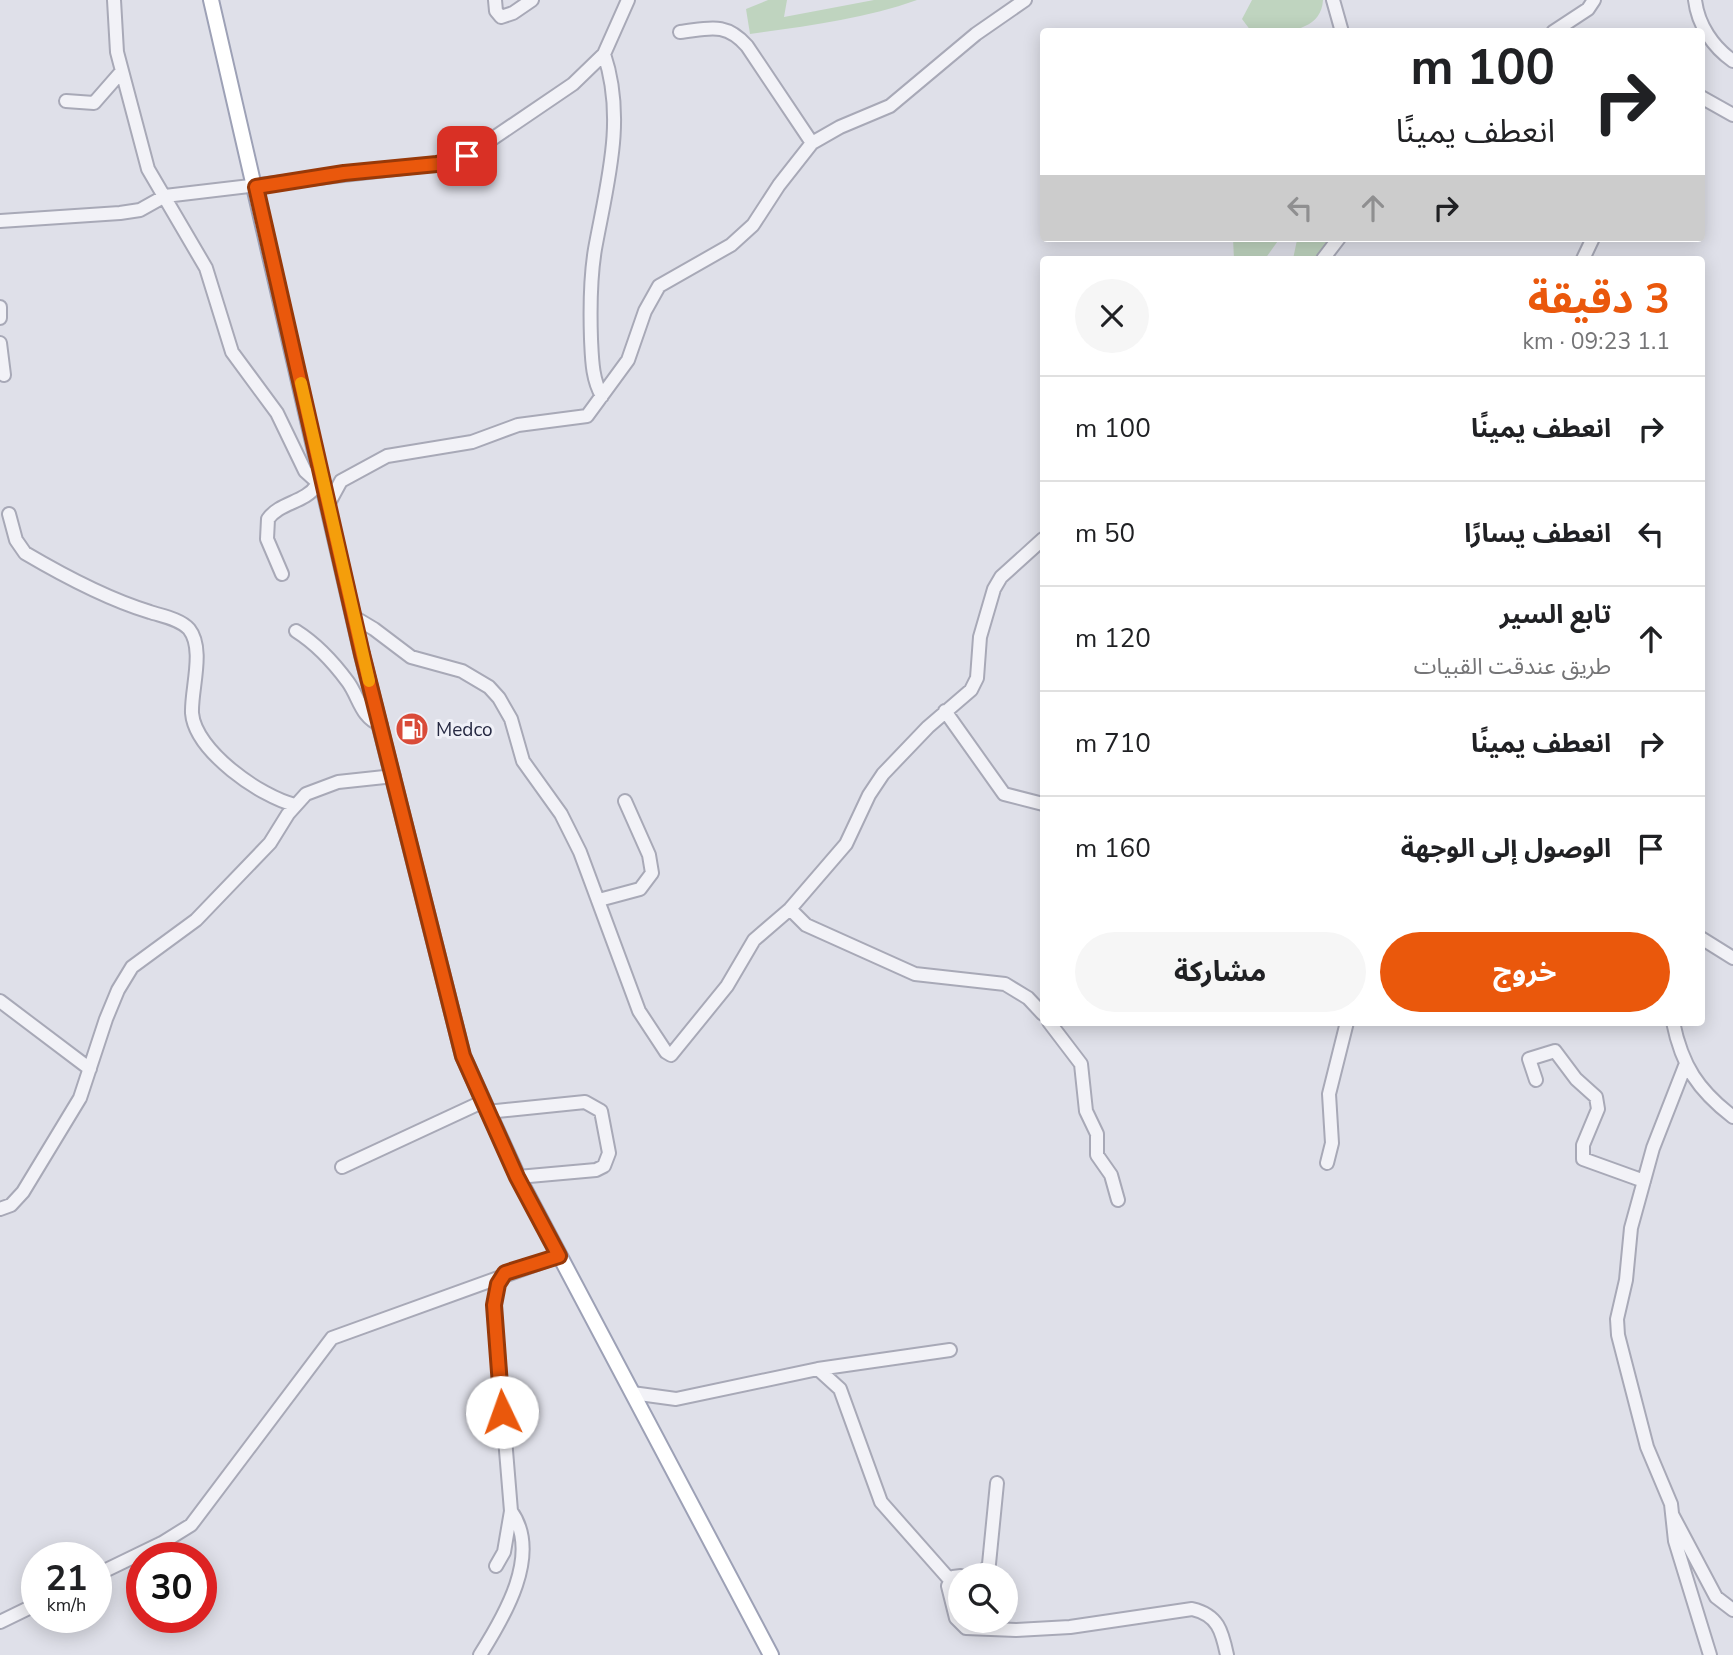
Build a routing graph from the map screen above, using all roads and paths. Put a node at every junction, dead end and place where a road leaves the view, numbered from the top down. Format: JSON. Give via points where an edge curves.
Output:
{"nodes":[{"id":1,"x":114,"y":0,"type":"edge"},
{"id":2,"x":211,"y":0,"type":"edge"},
{"id":3,"x":495,"y":0,"type":"edge"},
{"id":4,"x":532,"y":0,"type":"edge"},
{"id":5,"x":628,"y":0,"type":"edge"},
{"id":6,"x":1025,"y":0,"type":"edge"},
{"id":7,"x":1333,"y":0,"type":"edge"},
{"id":8,"x":1594,"y":0,"type":"edge"},
{"id":9,"x":1695,"y":0,"type":"edge"},
{"id":10,"x":1341,"y":28,"type":"edge"},
{"id":11,"x":1559,"y":28,"type":"edge"},
{"id":12,"x":1704,"y":28,"type":"edge"},
{"id":13,"x":1705,"y":29,"type":"edge"},
{"id":14,"x":680,"y":32,"type":"dead end"},
{"id":15,"x":604,"y":54,"type":"junction"},
{"id":16,"x":1733,"y":61,"type":"edge"},
{"id":17,"x":122,"y":71,"type":"junction"},
{"id":18,"x":1705,"y":99,"type":"edge"},
{"id":19,"x":66,"y":101,"type":"dead end"},
{"id":20,"x":1733,"y":115,"type":"edge"},
{"id":21,"x":813,"y":144,"type":"junction"},
{"id":22,"x":256,"y":187,"type":"junction"},
{"id":23,"x":165,"y":196,"type":"junction"},
{"id":24,"x":0,"y":221,"type":"edge"},
{"id":25,"x":1336,"y":242,"type":"edge"},
{"id":26,"x":1325,"y":256,"type":"edge"},
{"id":27,"x":0,"y":307,"type":"edge"},
{"id":28,"x":0,"y":318,"type":"edge"},
{"id":29,"x":0,"y":344,"type":"edge"},
{"id":30,"x":4,"y":375,"type":"dead end"},
{"id":31,"x":602,"y":397,"type":"junction"},
{"id":32,"x":324,"y":492,"type":"junction"},
{"id":33,"x":9,"y":514,"type":"dead end"},
{"id":34,"x":1040,"y":542,"type":"edge"},
{"id":35,"x":282,"y":574,"type":"dead end"},
{"id":36,"x":354,"y":617,"type":"junction"},
{"id":37,"x":296,"y":631,"type":"dead end"},
{"id":38,"x":945,"y":711,"type":"junction"},
{"id":39,"x":380,"y":725,"type":"junction"},
{"id":40,"x":394,"y":776,"type":"junction"},
{"id":41,"x":625,"y":801,"type":"dead end"},
{"id":42,"x":1040,"y":803,"type":"edge"},
{"id":43,"x":295,"y":806,"type":"junction"},
{"id":44,"x":599,"y":900,"type":"junction"},
{"id":45,"x":790,"y":909,"type":"junction"},
{"id":46,"x":1705,"y":940,"type":"edge"},
{"id":47,"x":1733,"y":958,"type":"edge"},
{"id":48,"x":0,"y":1001,"type":"edge"},
{"id":49,"x":1040,"y":1011,"type":"edge"},
{"id":50,"x":1052,"y":1026,"type":"edge"},
{"id":51,"x":1345,"y":1026,"type":"edge"},
{"id":52,"x":1674,"y":1026,"type":"edge"},
{"id":53,"x":1685,"y":1066,"type":"junction"},
{"id":54,"x":90,"y":1069,"type":"junction"},
{"id":55,"x":1536,"y":1080,"type":"dead end"},
{"id":56,"x":484,"y":1107,"type":"junction"},
{"id":57,"x":1733,"y":1117,"type":"edge"},
{"id":58,"x":1327,"y":1163,"type":"dead end"},
{"id":59,"x":342,"y":1167,"type":"dead end"},
{"id":60,"x":517,"y":1177,"type":"junction"},
{"id":61,"x":1644,"y":1181,"type":"junction"},
{"id":62,"x":1118,"y":1200,"type":"dead end"},
{"id":63,"x":0,"y":1209,"type":"edge"},
{"id":64,"x":559,"y":1256,"type":"junction"},
{"id":65,"x":505,"y":1273,"type":"junction"},
{"id":66,"x":950,"y":1350,"type":"dead end"},
{"id":67,"x":818,"y":1369,"type":"junction"},
{"id":68,"x":632,"y":1393,"type":"junction"},
{"id":69,"x":997,"y":1483,"type":"dead end"},
{"id":70,"x":511,"y":1511,"type":"junction"},
{"id":71,"x":1673,"y":1516,"type":"junction"},
{"id":72,"x":989,"y":1563,"type":"edge"},
{"id":73,"x":496,"y":1566,"type":"dead end"},
{"id":74,"x":112,"y":1567,"type":"edge"},
{"id":75,"x":948,"y":1571,"type":"edge"},
{"id":76,"x":1733,"y":1610,"type":"edge"},
{"id":77,"x":21,"y":1612,"type":"edge"},
{"id":78,"x":0,"y":1622,"type":"edge"},
{"id":79,"x":1018,"y":1630,"type":"edge"},
{"id":80,"x":480,"y":1655,"type":"edge"},
{"id":81,"x":771,"y":1655,"type":"edge"},
{"id":82,"x":1227,"y":1655,"type":"edge"},
{"id":83,"x":1710,"y":1655,"type":"edge"}],
"edges":[{"from":1,"to":17,"type":"street"},
{"from":2,"to":22,"type":"main road"},
{"from":3,"to":4,"type":"street","via":[[501,17]]},
{"from":5,"to":15,"type":"street"},
{"from":6,"to":21,"type":"street","via":[[976,34],[890,106]]},
{"from":7,"to":10,"type":"street"},
{"from":8,"to":11,"type":"street"},
{"from":9,"to":12,"type":"street"},
{"from":13,"to":16,"type":"street"},
{"from":14,"to":21,"type":"street","via":[[721,28],[734,33]]},
{"from":15,"to":22,"type":"street","via":[[560,94],[467,156],[437,164]]},
{"from":15,"to":31,"type":"street","via":[[613,86],[614,135],[590,300],[594,377]]},
{"from":17,"to":19,"type":"street","via":[[94,103]]},
{"from":17,"to":23,"type":"street","via":[[148,169]]},
{"from":18,"to":20,"type":"street"},
{"from":21,"to":31,"type":"street","via":[[753,225],[731,245],[659,286],[628,360]]},
{"from":22,"to":23,"type":"street"},
{"from":22,"to":32,"type":"main road"},
{"from":23,"to":24,"type":"street","via":[[140,210]]},
{"from":23,"to":32,"type":"street","via":[[206,268],[232,352],[278,413],[305,471]]},
{"from":25,"to":26,"type":"street"},
{"from":27,"to":28,"type":"street"},
{"from":29,"to":30,"type":"street"},
{"from":31,"to":32,"type":"street","via":[[593,411],[580,418],[533,422],[472,442],[387,456]]},
{"from":32,"to":35,"type":"street","via":[[308,494],[268,519],[267,539]]},
{"from":32,"to":36,"type":"main road"},
{"from":33,"to":43,"type":"street","via":[[25,553],[121,602],[189,629],[195,644],[192,713],[200,734],[248,783]]},
{"from":34,"to":38,"type":"street","via":[[998,582],[980,637],[975,684]]},
{"from":36,"to":39,"type":"main road"},
{"from":36,"to":44,"type":"street","via":[[411,657],[461,671],[499,698],[511,719],[523,761],[561,814]]},
{"from":37,"to":39,"type":"street","via":[[348,683],[368,718]]},
{"from":38,"to":42,"type":"street","via":[[1004,794]]},
{"from":38,"to":45,"type":"street","via":[[883,774],[850,839]]},
{"from":39,"to":40,"type":"main road"},
{"from":40,"to":43,"type":"street","via":[[321,786]]},
{"from":40,"to":56,"type":"main road","via":[[451,1014]]},
{"from":41,"to":44,"type":"street","via":[[649,855],[652,873],[640,889]]},
{"from":43,"to":54,"type":"street","via":[[270,843],[196,920],[132,967],[118,990]]},
{"from":44,"to":45,"type":"street","via":[[639,1012],[671,1055],[727,986],[749,945]]},
{"from":45,"to":49,"type":"street","via":[[806,925],[915,974],[1005,984]]},
{"from":46,"to":47,"type":"street"},
{"from":48,"to":54,"type":"street"},
{"from":50,"to":62,"type":"street","via":[[1081,1064],[1086,1111],[1097,1134],[1097,1155],[1111,1175]]},
{"from":51,"to":58,"type":"street","via":[[1329,1094],[1332,1143]]},
{"from":52,"to":53,"type":"street"},
{"from":53,"to":57,"type":"street","via":[[1706,1094]]},
{"from":53,"to":61,"type":"street"},
{"from":54,"to":63,"type":"street","via":[[80,1098],[23,1192]]},
{"from":55,"to":61,"type":"street","via":[[1530,1059],[1555,1051],[1596,1097],[1598,1109],[1583,1145],[1584,1159]]},
{"from":56,"to":59,"type":"street"},
{"from":56,"to":60,"type":"main road"},
{"from":56,"to":60,"type":"street","via":[[585,1102],[601,1111],[609,1153],[604,1166]]},
{"from":60,"to":64,"type":"main road"},
{"from":61,"to":71,"type":"street","via":[[1631,1228],[1617,1324],[1647,1447]]},
{"from":64,"to":65,"type":"street"},
{"from":64,"to":68,"type":"main road"},
{"from":65,"to":70,"type":"street","via":[[494,1305]]},
{"from":65,"to":74,"type":"street","via":[[332,1338],[191,1525]]},
{"from":66,"to":67,"type":"street"},
{"from":67,"to":68,"type":"street","via":[[676,1399]]},
{"from":67,"to":75,"type":"street","via":[[840,1389],[881,1502]]},
{"from":68,"to":81,"type":"main road"},
{"from":69,"to":72,"type":"street"},
{"from":70,"to":73,"type":"street","via":[[504,1552]]},
{"from":70,"to":80,"type":"street","via":[[521,1530],[522,1557],[512,1595]]},
{"from":71,"to":76,"type":"street","via":[[1716,1597]]},
{"from":71,"to":83,"type":"street","via":[[1675,1541]]},
{"from":77,"to":78,"type":"street"},
{"from":79,"to":82,"type":"street","via":[[1192,1609],[1206,1613],[1219,1625]]}]}
